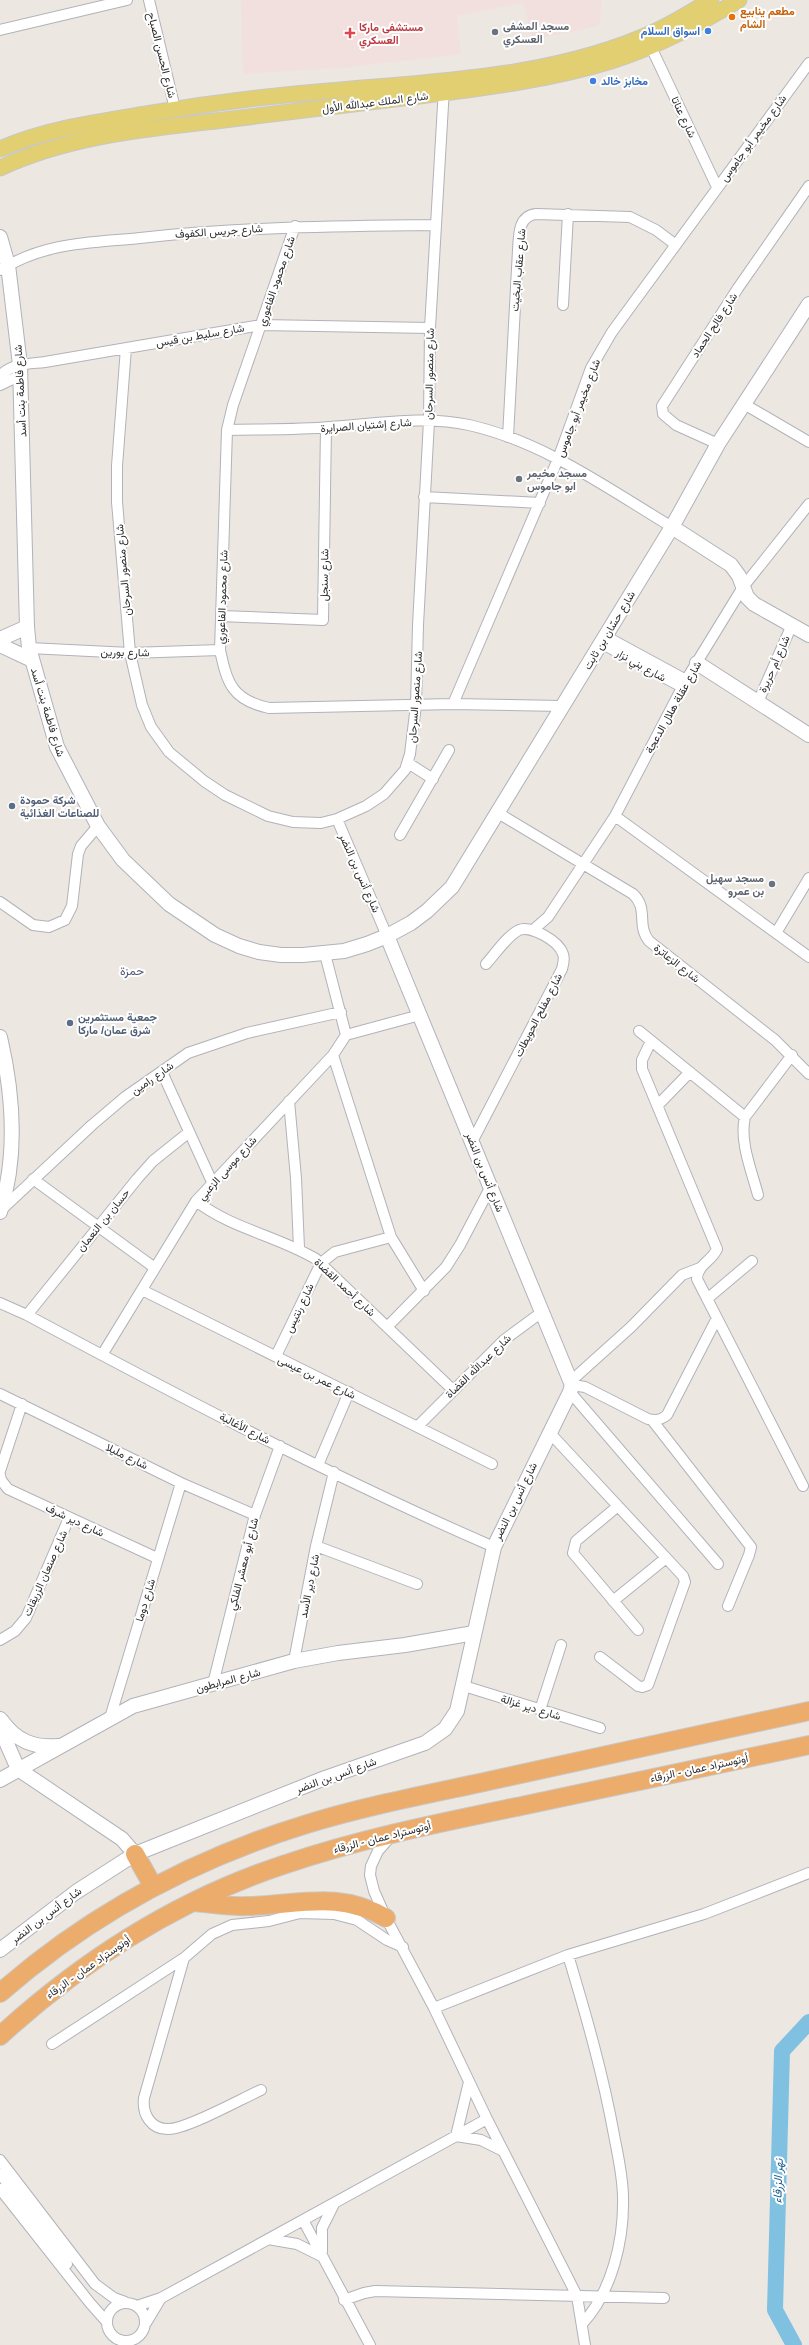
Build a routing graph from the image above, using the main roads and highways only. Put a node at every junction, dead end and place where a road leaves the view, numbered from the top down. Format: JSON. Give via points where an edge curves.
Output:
{"nodes":[{"id":1,"x":711,"y":0,"type":"edge"},
{"id":2,"x":739,"y":0,"type":"edge"},
{"id":3,"x":444,"y":87,"type":"junction"},
{"id":4,"x":0,"y":149,"type":"edge"},
{"id":5,"x":1,"y":169,"type":"edge"},
{"id":6,"x":809,"y":1711,"type":"edge"},
{"id":7,"x":809,"y":1745,"type":"edge"},
{"id":8,"x":135,"y":1854,"type":"road end"},
{"id":9,"x":153,"y":1886,"type":"junction"},
{"id":10,"x":195,"y":1902,"type":"junction"},
{"id":11,"x":386,"y":1918,"type":"road end"},
{"id":12,"x":3,"y":1984,"type":"edge"},
{"id":13,"x":0,"y":2036,"type":"edge"}],
"edges":[{"from":1,"to":3,"type":"main road","name":"شارع الملك عبدالله الأول","via":[[656,31],[610,48]]},
{"from":2,"to":3,"type":"main road","name":"شارع الملك عبدالله الأول","via":[[713,16],[651,46],[612,61],[582,68]]},
{"from":3,"to":4,"type":"main road","name":"شارع الملك عبدالله الأول","via":[[321,91],[175,109],[58,131],[24,139]]},
{"from":3,"to":5,"type":"main road","name":"شارع الملك عبدالله الأول","via":[[128,131],[60,146]]},
{"from":6,"to":9,"type":"highway","via":[[348,1812],[258,1840],[191,1867]]},
{"from":7,"to":10,"type":"highway","name":"أوتوستراد عمان - الزرقاء","via":[[394,1833],[281,1865]]},
{"from":8,"to":9,"type":"highway"},
{"from":9,"to":12,"type":"highway","via":[[75,1933]]},
{"from":10,"to":11,"type":"highway","via":[[246,1906],[335,1900],[362,1906]]},
{"from":10,"to":13,"type":"highway","name":"أوتوستراد عمان - الزرقاء","via":[[130,1936],[99,1956]]}]}
